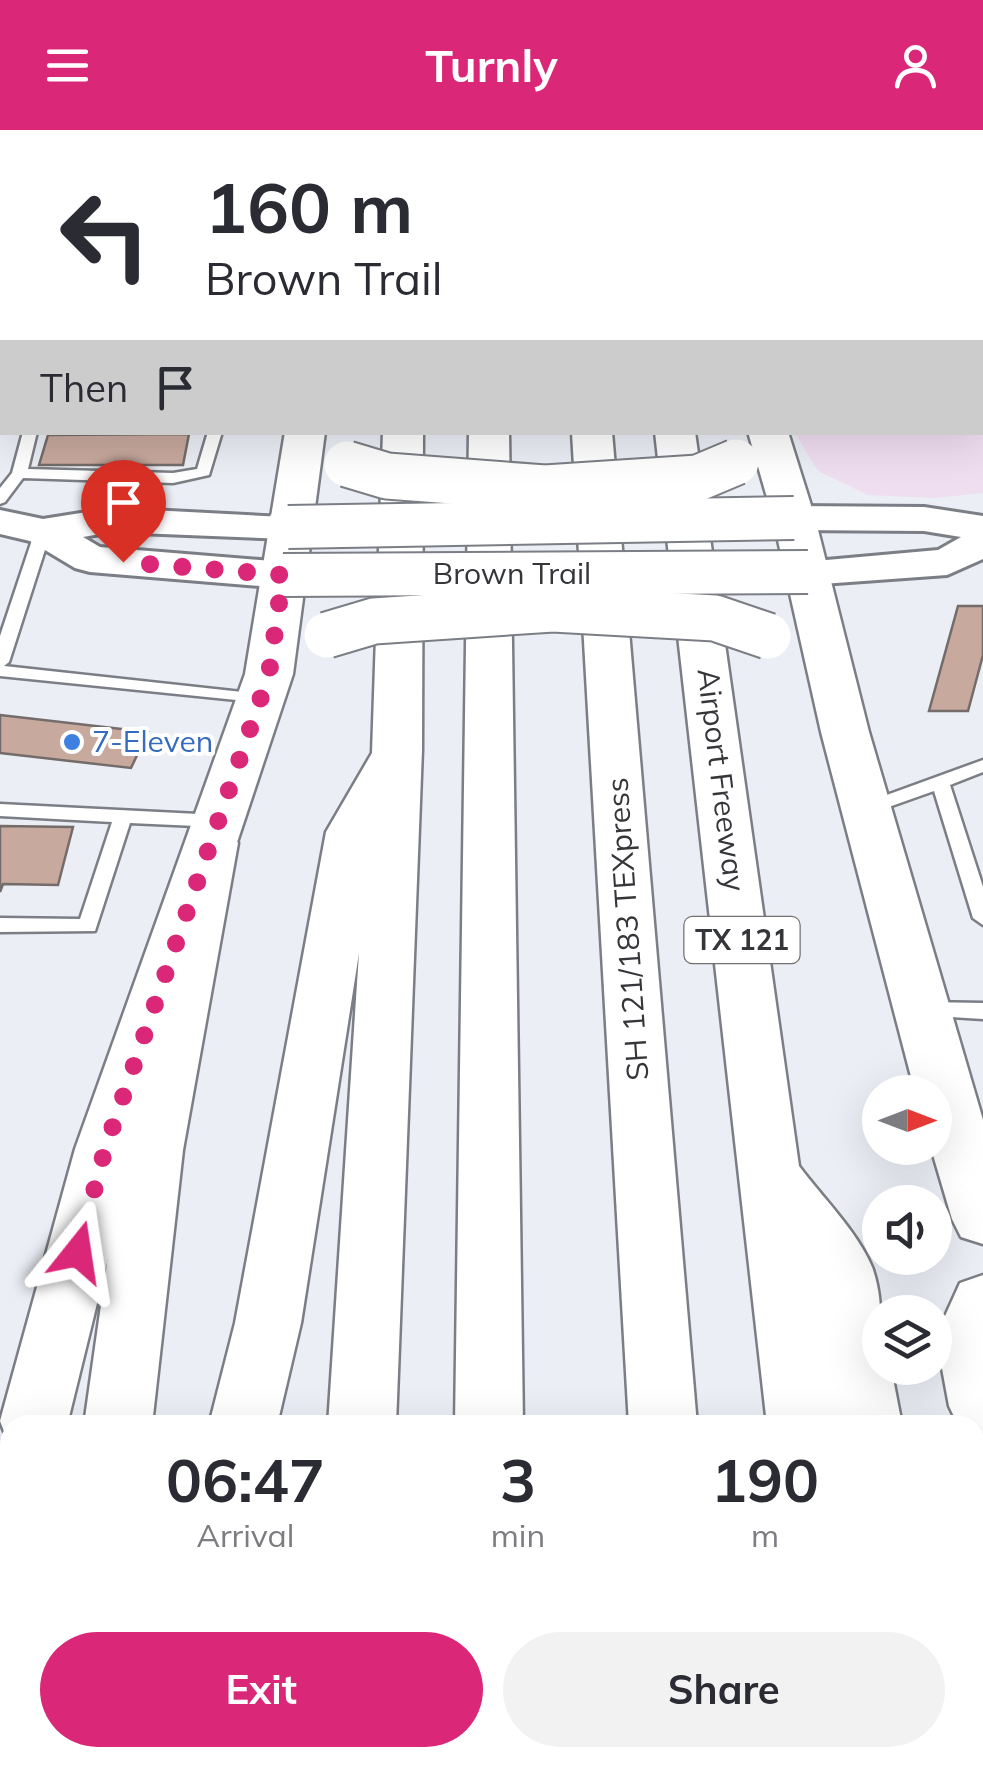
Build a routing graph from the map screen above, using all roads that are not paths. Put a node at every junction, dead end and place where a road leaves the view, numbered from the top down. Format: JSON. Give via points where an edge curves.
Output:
{"nodes":[{"id":1,"x":29,"y":435,"type":"edge"},
{"id":2,"x":214,"y":435,"type":"edge"},
{"id":3,"x":305,"y":435,"type":"edge"},
{"id":4,"x":309,"y":435,"type":"edge"},
{"id":5,"x":403,"y":435,"type":"edge"},
{"id":6,"x":592,"y":435,"type":"edge"},
{"id":7,"x":675,"y":435,"type":"edge"},
{"id":8,"x":489,"y":442,"type":"edge"},
{"id":9,"x":756,"y":442,"type":"edge"},
{"id":10,"x":19,"y":473,"type":"junction"},
{"id":11,"x":0,"y":499,"type":"edge"},
{"id":12,"x":794,"y":518,"type":"junction"},
{"id":13,"x":0,"y":522,"type":"edge"},
{"id":14,"x":288,"y":527,"type":"junction"},
{"id":15,"x":983,"y":528,"type":"edge"},
{"id":16,"x":43,"y":531,"type":"junction"},
{"id":17,"x":983,"y":542,"type":"edge"},
{"id":18,"x":808,"y":572,"type":"junction"},
{"id":19,"x":283,"y":575,"type":"junction"},
{"id":20,"x":0,"y":662,"type":"edge"},
{"id":21,"x":0,"y":671,"type":"edge"},
{"id":22,"x":265,"y":687,"type":"junction"},
{"id":23,"x":845,"y":732,"type":"junction"},
{"id":24,"x":398,"y":750,"type":"junction"},
{"id":25,"x":983,"y":766,"type":"edge"},
{"id":26,"x":940,"y":782,"type":"junction"},
{"id":27,"x":869,"y":808,"type":"junction"},
{"id":28,"x":0,"y":810,"type":"edge"},
{"id":29,"x":123,"y":815,"type":"junction"},
{"id":30,"x":216,"y":832,"type":"junction"},
{"id":31,"x":983,"y":918,"type":"edge"},
{"id":32,"x":0,"y":925,"type":"edge"},
{"id":33,"x":920,"y":1010,"type":"junction"},
{"id":34,"x":983,"y":1010,"type":"edge"},
{"id":35,"x":772,"y":1176,"type":"junction"},
{"id":36,"x":983,"y":1219,"type":"edge"},
{"id":37,"x":983,"y":1302,"type":"edge"},
{"id":38,"x":983,"y":1406,"type":"edge"},
{"id":39,"x":36,"y":1415,"type":"edge"},
{"id":40,"x":119,"y":1415,"type":"edge"},
{"id":41,"x":245,"y":1415,"type":"edge"},
{"id":42,"x":363,"y":1415,"type":"edge"},
{"id":43,"x":489,"y":1415,"type":"edge"},
{"id":44,"x":662,"y":1415,"type":"edge"},
{"id":45,"x":801,"y":1415,"type":"edge"},
{"id":46,"x":866,"y":1415,"type":"edge"}],
"edges":[{"from":1,"to":10,"type":"lane"},
{"from":2,"to":10,"type":"lane","via":[[204,472],[192,475]]},
{"from":3,"to":14,"type":"main road"},
{"from":4,"to":9,"type":"main road","bridge":true,"via":[[347,464],[387,476],[546,488],[698,478]]},
{"from":5,"to":24,"type":"main road"},
{"from":6,"to":44,"type":"main road","name":"SH 121/183 TEXpress"},
{"from":7,"to":35,"type":"main road","name":"Airport Freeway","number":"TX 121"},
{"from":8,"to":43,"type":"main road"},
{"from":9,"to":12,"type":"main road"},
{"from":10,"to":11,"type":"lane"},
{"from":12,"to":14,"type":"street","name":"Brown Trail","bridge":true},
{"from":12,"to":15,"type":"street","name":"Brown Trail","via":[[924,519]]},
{"from":12,"to":18,"type":"main road"},
{"from":13,"to":16,"type":"street","name":"Brown Trail"},
{"from":14,"to":16,"type":"street","name":"Brown Trail","via":[[112,520]]},
{"from":14,"to":19,"type":"main road"},
{"from":16,"to":19,"type":"street","name":"Brown Trail","via":[[90,559]]},
{"from":16,"to":20,"type":"lane"},
{"from":17,"to":18,"type":"street","name":"Brown Trail","via":[[946,562]]},
{"from":18,"to":19,"type":"street","name":"Brown Trail","bridge":true},
{"from":18,"to":23,"type":"main road"},
{"from":19,"to":22,"type":"main road"},
{"from":21,"to":22,"type":"lane"},
{"from":22,"to":23,"type":"main road","bridge":true,"via":[[327,636],[374,621],[554,609],[715,618],[768,636]]},
{"from":22,"to":30,"type":"main road"},
{"from":23,"to":27,"type":"main road"},
{"from":24,"to":41,"type":"main road","via":[[352,832],[268,1323]]},
{"from":24,"to":42,"type":"main road"},
{"from":25,"to":26,"type":"lane"},
{"from":26,"to":27,"type":"lane"},
{"from":26,"to":31,"type":"lane"},
{"from":27,"to":33,"type":"main road"},
{"from":28,"to":29,"type":"lane"},
{"from":29,"to":30,"type":"lane"},
{"from":29,"to":32,"type":"lane","via":[[88,926]]},
{"from":30,"to":39,"type":"main road","via":[[105,1149]]},
{"from":30,"to":40,"type":"main road","via":[[153,1150]]},
{"from":33,"to":34,"type":"lane"},
{"from":33,"to":36,"type":"main road"},
{"from":35,"to":45,"type":"main road","name":"Airport Freeway","number":"TX 121"},
{"from":35,"to":46,"type":"main road","via":[[841,1270]]},
{"from":37,"to":38,"type":"main road","via":[[969,1336]]}]}
